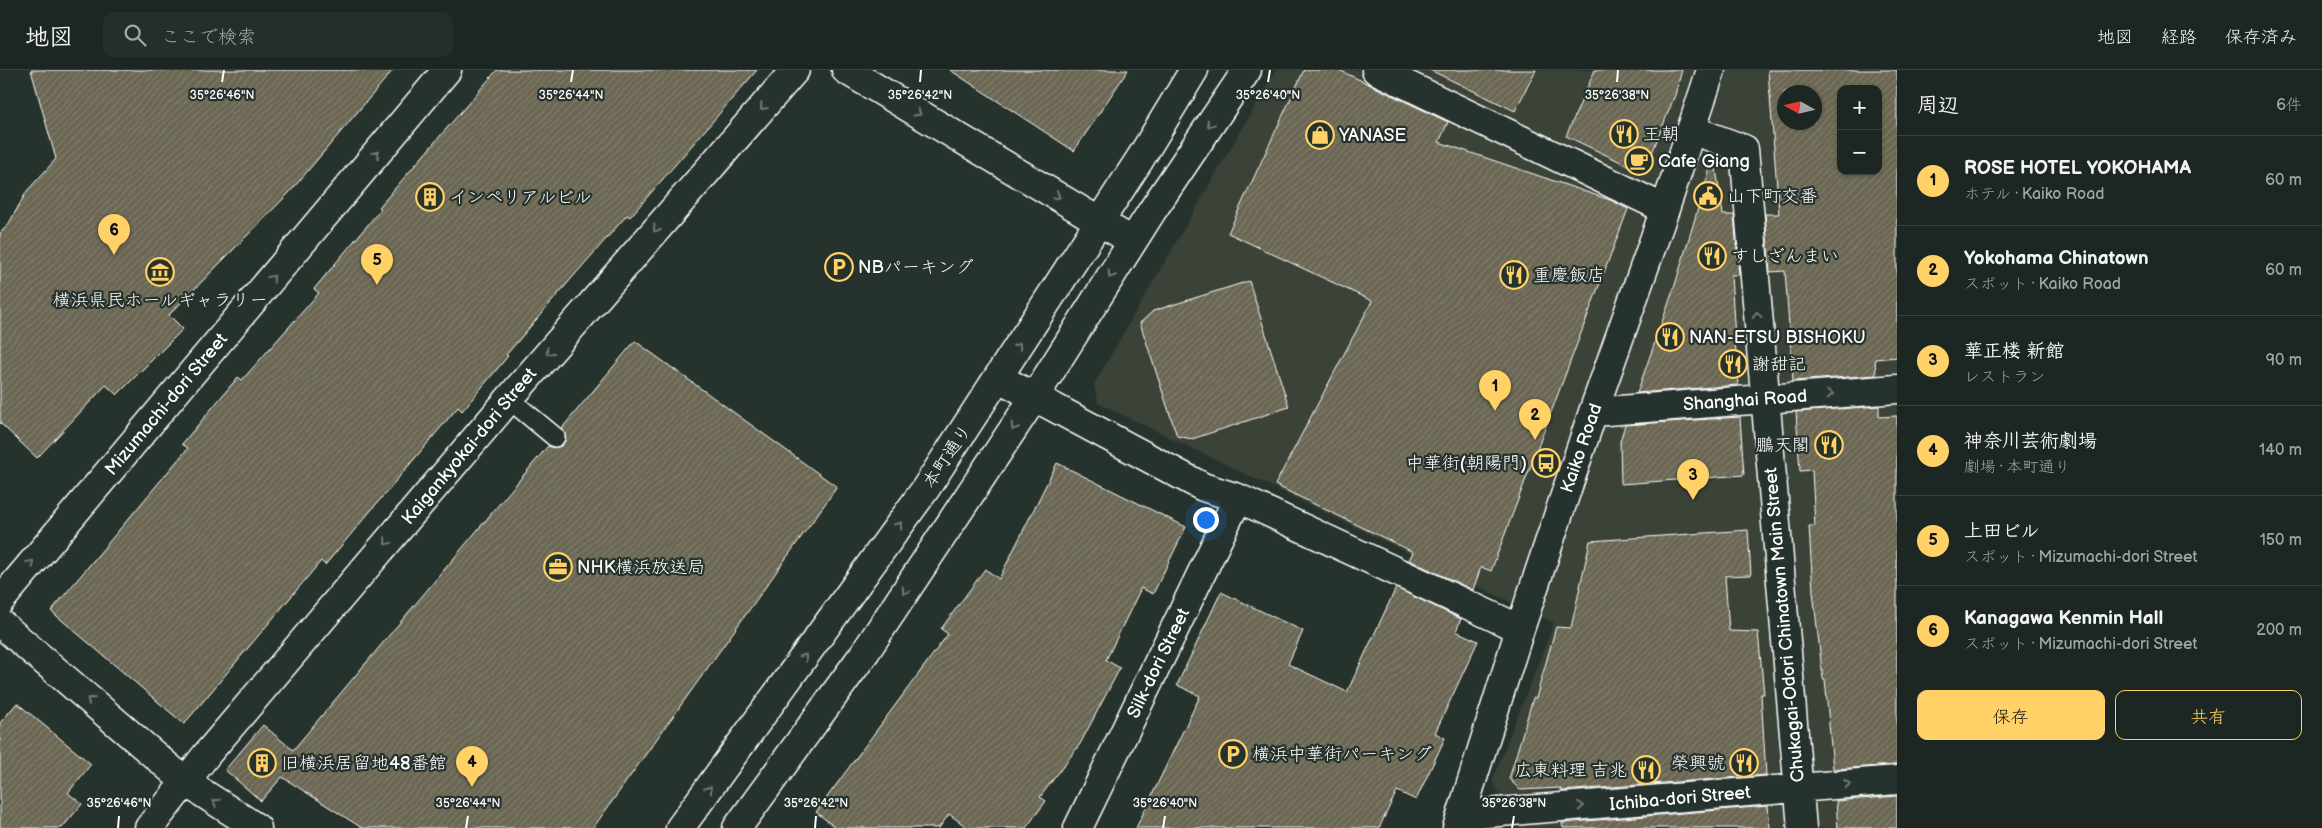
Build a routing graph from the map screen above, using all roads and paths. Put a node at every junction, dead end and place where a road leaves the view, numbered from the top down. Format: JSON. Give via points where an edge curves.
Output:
{"nodes":[{"id":1,"x":447,"y":70,"type":"edge"},
{"id":2,"x":795,"y":70,"type":"edge"},
{"id":3,"x":846,"y":70,"type":"edge"},
{"id":4,"x":1194,"y":70,"type":"edge"},
{"id":5,"x":1247,"y":70,"type":"edge"},
{"id":6,"x":1376,"y":70,"type":"edge"},
{"id":7,"x":1711,"y":70,"type":"edge"},
{"id":8,"x":1692,"y":130,"type":"junction"},
{"id":9,"x":1665,"y":209,"type":"junction"},
{"id":10,"x":1098,"y":221,"type":"junction"},
{"id":11,"x":1132,"y":241,"type":"junction"},
{"id":12,"x":998,"y":378,"type":"junction"},
{"id":13,"x":1897,"y":389,"type":"edge"},
{"id":14,"x":1035,"y":396,"type":"junction"},
{"id":15,"x":1764,"y":398,"type":"junction"},
{"id":16,"x":509,"y":399,"type":"junction"},
{"id":17,"x":1593,"y":412,"type":"junction"},
{"id":18,"x":555,"y":437,"type":"dead end"},
{"id":19,"x":1238,"y":498,"type":"junction"},
{"id":20,"x":0,"y":601,"type":"edge"},
{"id":21,"x":0,"y":623,"type":"edge"},
{"id":22,"x":1520,"y":629,"type":"junction"},
{"id":23,"x":1897,"y":780,"type":"edge"},
{"id":24,"x":187,"y":783,"type":"junction"},
{"id":25,"x":1798,"y":788,"type":"junction"},
{"id":26,"x":1464,"y":824,"type":"edge"},
{"id":27,"x":149,"y":828,"type":"edge"},
{"id":28,"x":257,"y":828,"type":"edge"},
{"id":29,"x":680,"y":828,"type":"edge"},
{"id":30,"x":737,"y":828,"type":"edge"},
{"id":31,"x":1078,"y":828,"type":"edge"},
{"id":32,"x":1802,"y":828,"type":"edge"}],
"edges":[{"from":20,"to":1,"type":"street","name":"Mizumachi-dori Street","one_way":true},
{"from":2,"to":16,"type":"street","name":"Kaigankyokai-dori Street","one_way":true},
{"from":3,"to":10,"type":"street","one_way":true},
{"from":4,"to":10,"type":"street","name":"本町通り"},
{"from":5,"to":11,"type":"street","one_way":true},
{"from":6,"to":9,"type":"street"},
{"from":7,"to":8,"type":"street","name":"Kaiko Road"},
{"from":8,"to":9,"type":"street","name":"Kaiko Road"},
{"from":15,"to":8,"type":"street","name":"Chukagai-Odori Chinatown Main Street","one_way":true,"via":[[1744,149]]},
{"from":9,"to":17,"type":"street","name":"Kaiko Road"},
{"from":10,"to":11,"type":"street"},
{"from":12,"to":10,"type":"street","name":"本町通り","one_way":true},
{"from":11,"to":14,"type":"street","one_way":true},
{"from":12,"to":14,"type":"street"},
{"from":29,"to":12,"type":"street","name":"本町通り","one_way":true,"via":[[924,491]]},
{"from":15,"to":13,"type":"street","name":"Shanghai Road","one_way":true},
{"from":14,"to":19,"type":"street","via":[[1203,487]]},
{"from":14,"to":30,"type":"street","one_way":true,"via":[[866,651]]},
{"from":15,"to":17,"type":"street","name":"Shanghai Road"},
{"from":15,"to":25,"type":"street","name":"Chukagai-Odori Chinatown Main Street"},
{"from":16,"to":18,"type":"lane"},
{"from":16,"to":24,"type":"street","name":"Kaigankyokai-dori Street","one_way":true,"via":[[207,754]]},
{"from":17,"to":22,"type":"street","name":"Kaiko Road"},
{"from":19,"to":22,"type":"street"},
{"from":19,"to":31,"type":"street","name":"Silk-dori Street"},
{"from":24,"to":21,"type":"street","one_way":true},
{"from":22,"to":26,"type":"street","name":"Kaiko Road"},
{"from":25,"to":23,"type":"street","name":"Ichiba-dori Street","one_way":true},
{"from":24,"to":27,"type":"street","name":"Kaigankyokai-dori Street"},
{"from":28,"to":24,"type":"street","one_way":true},
{"from":26,"to":25,"type":"street","name":"Ichiba-dori Street","one_way":true},
{"from":25,"to":32,"type":"street","name":"Chukagai-Odori Chinatown Main Street"}]}
